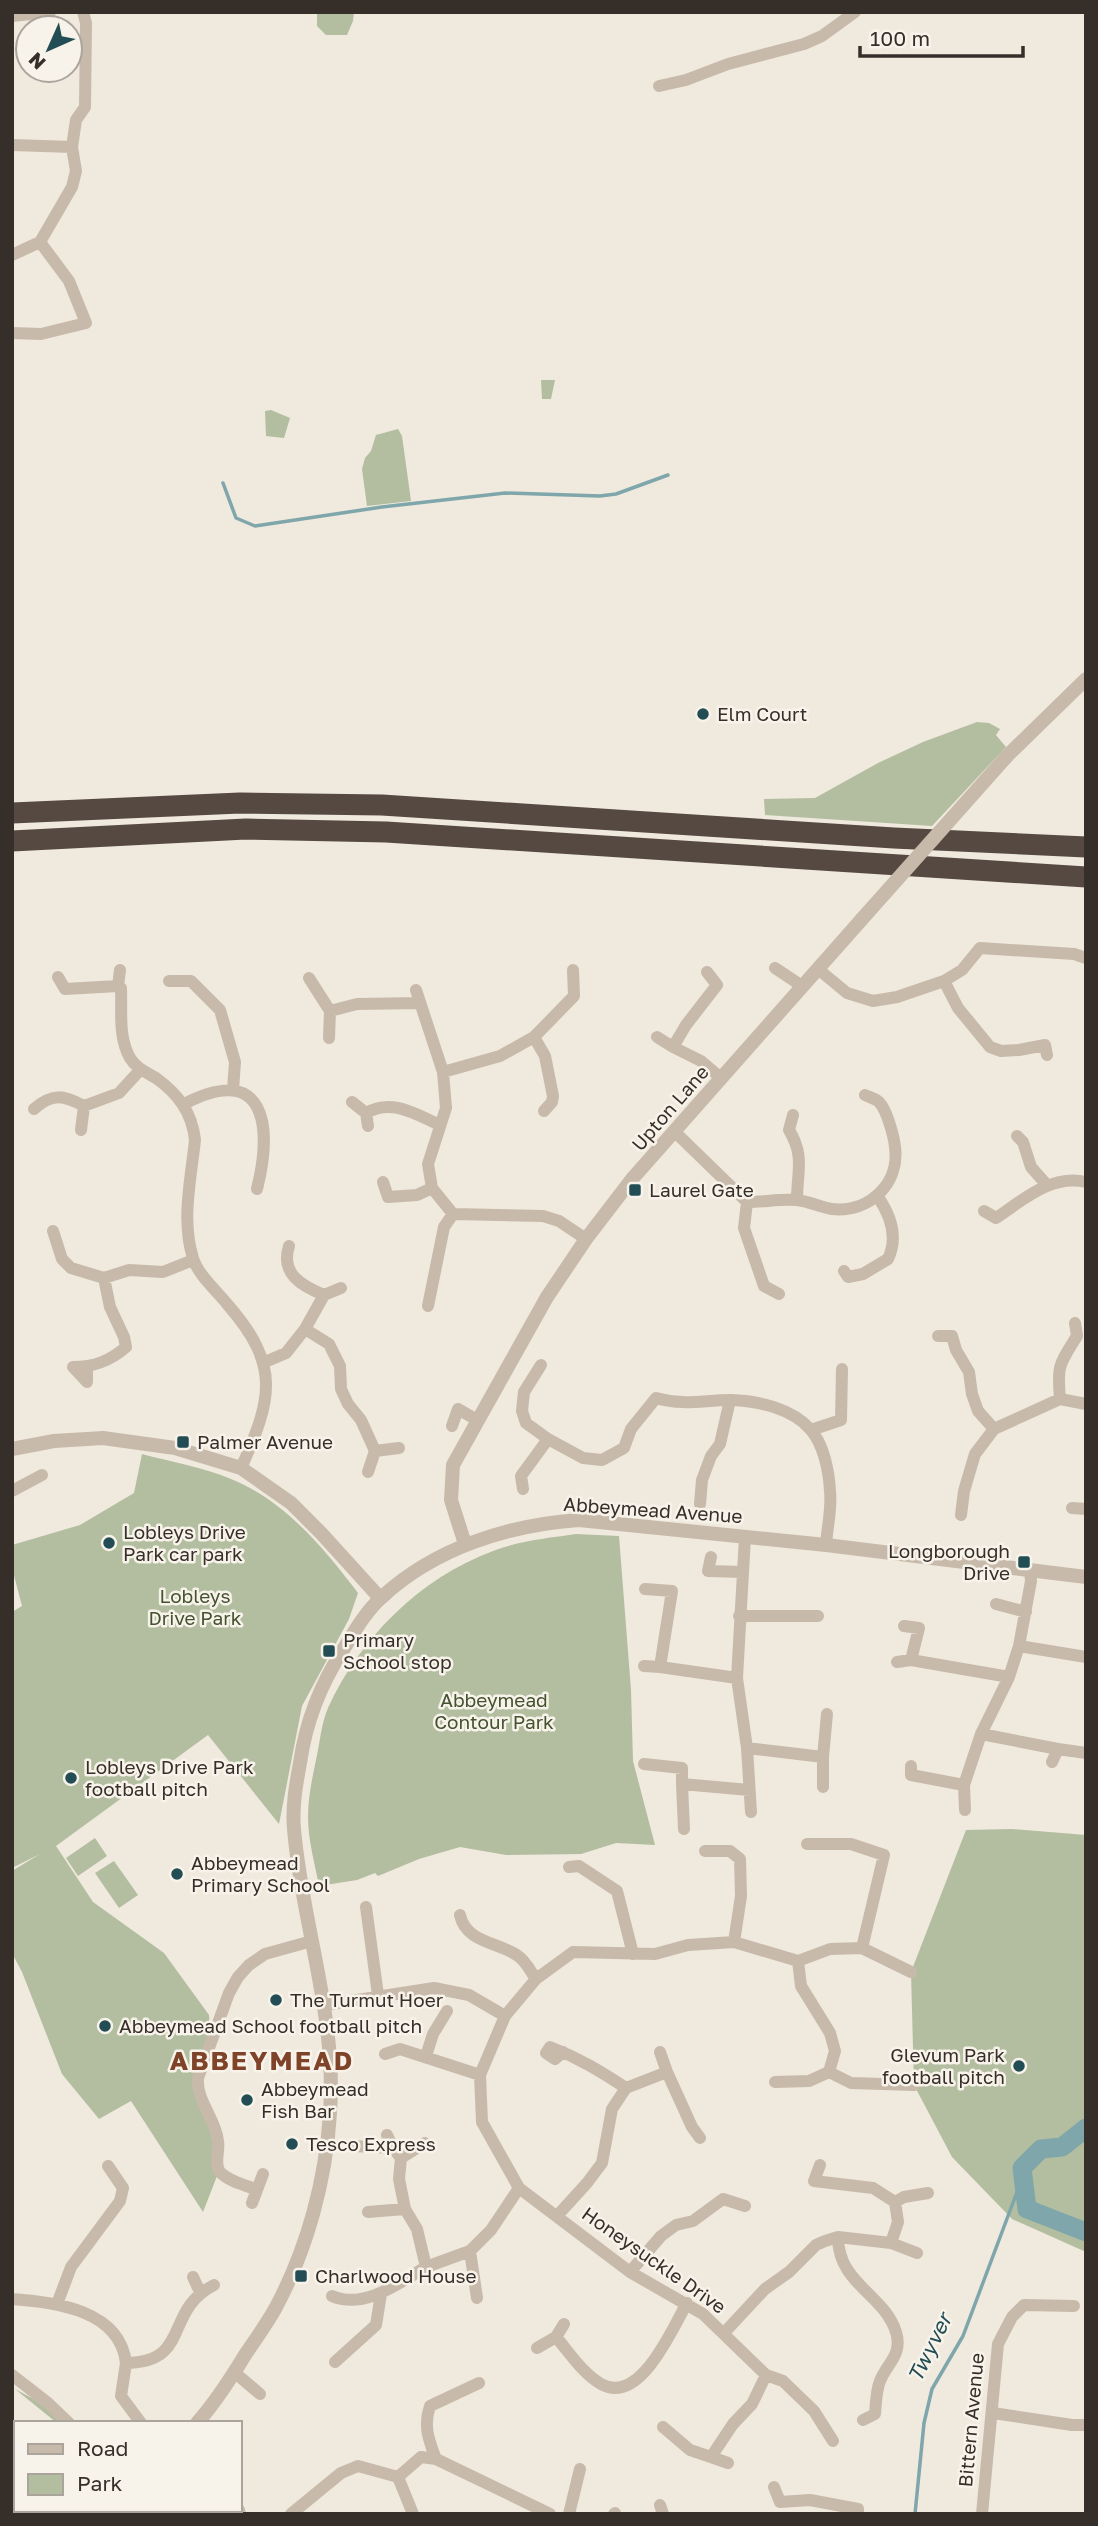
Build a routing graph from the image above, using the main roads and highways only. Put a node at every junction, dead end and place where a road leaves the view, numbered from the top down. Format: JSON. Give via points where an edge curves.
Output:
{"nodes":[{"id":1,"x":12,"y":813,"type":"edge"},
{"id":2,"x":12,"y":841,"type":"edge"},
{"id":3,"x":1086,"y":847,"type":"edge"},
{"id":4,"x":1086,"y":877,"type":"edge"}],
"edges":[{"from":1,"to":3,"type":"highway","via":[[240,803],[382,805]]},
{"from":2,"to":4,"type":"highway","via":[[246,829],[386,832]]}]}
